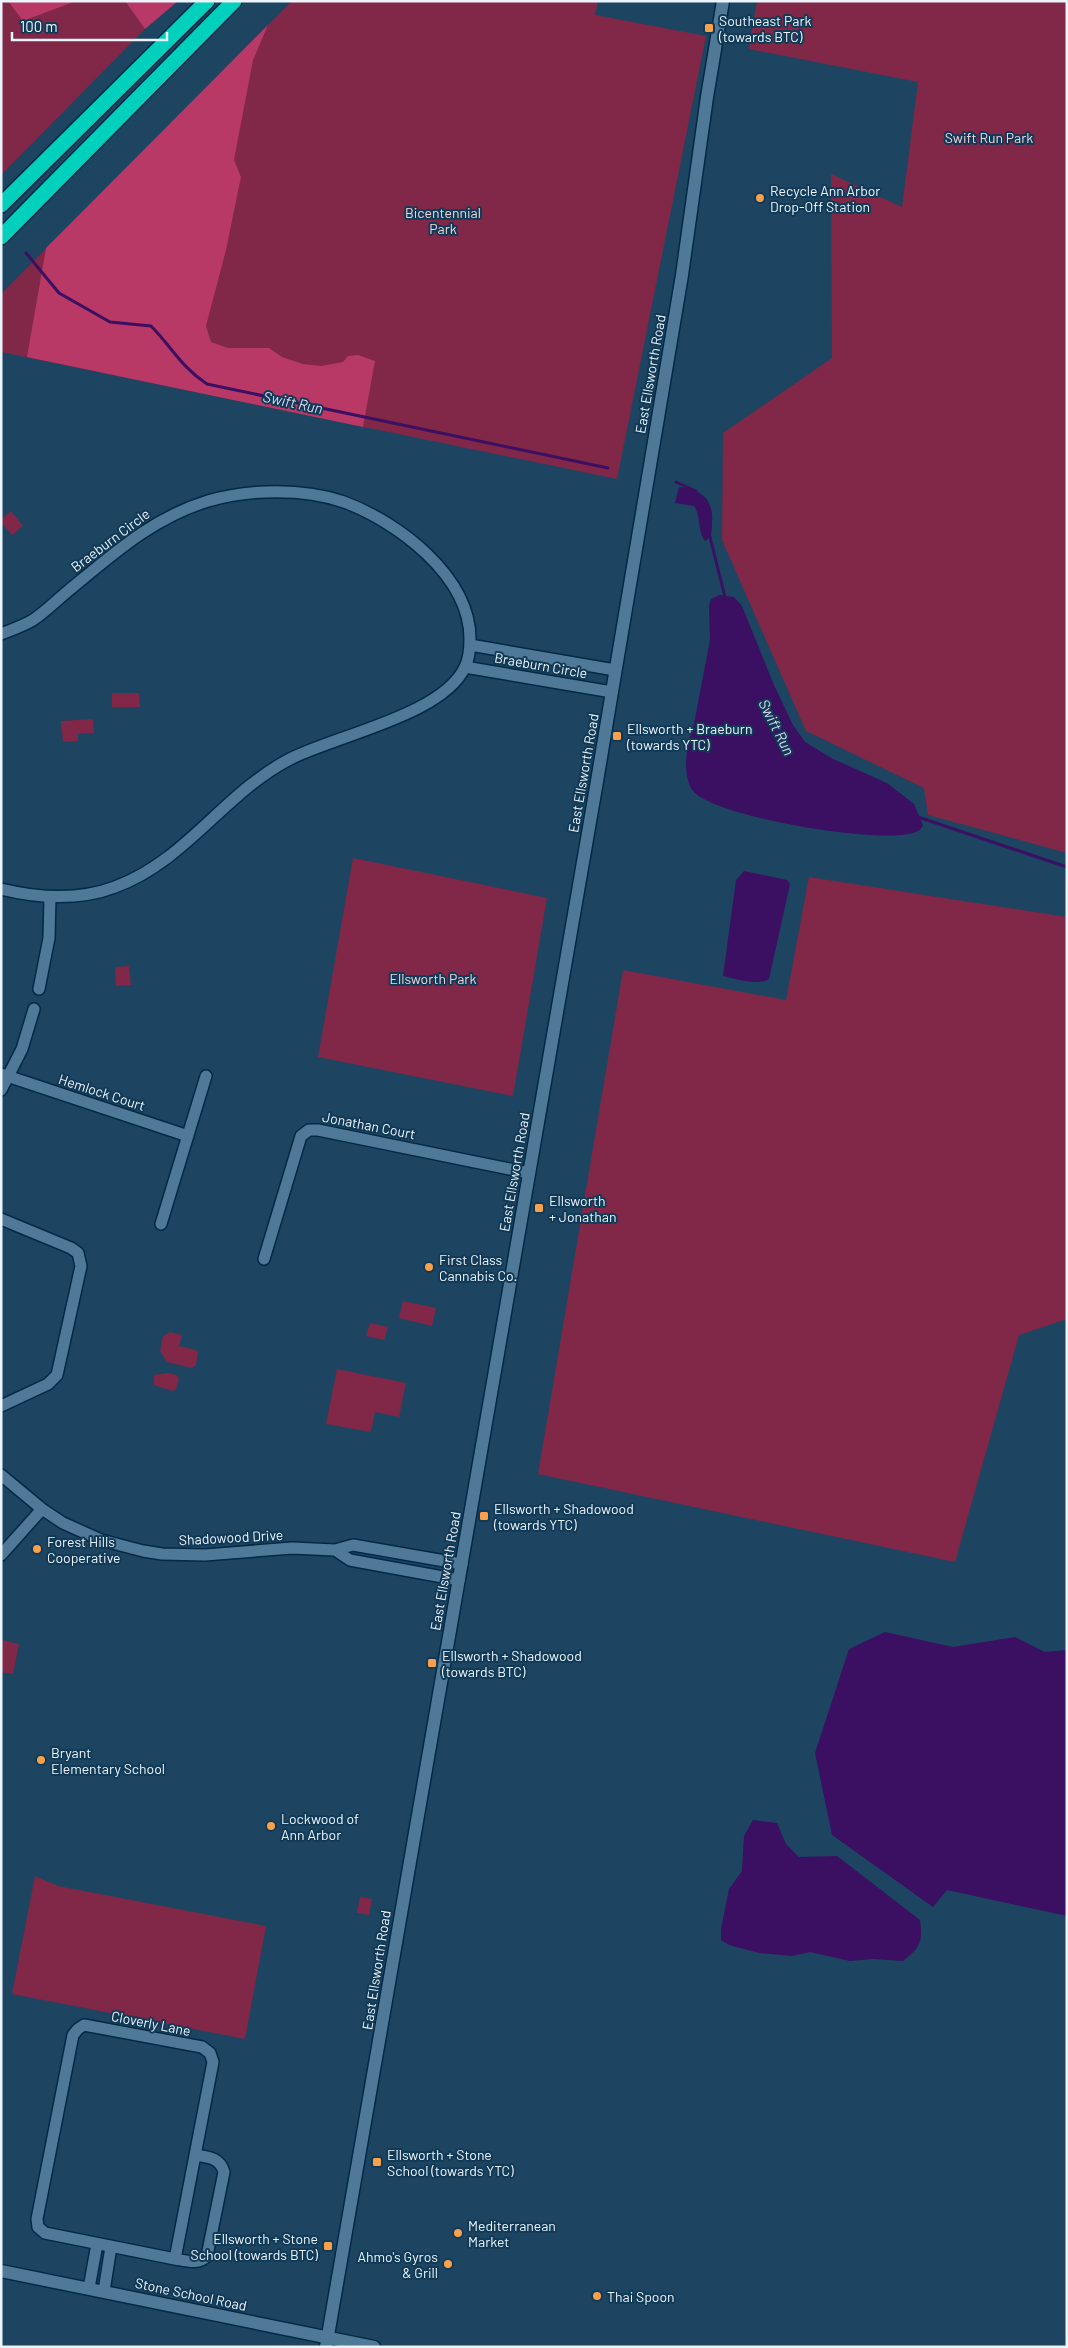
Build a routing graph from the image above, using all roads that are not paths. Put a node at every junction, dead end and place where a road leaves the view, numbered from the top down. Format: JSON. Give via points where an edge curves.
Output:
{"nodes":[{"id":1,"x":207,"y":1,"type":"edge"},
{"id":2,"x":234,"y":1,"type":"edge"},
{"id":3,"x":723,"y":1,"type":"edge"},
{"id":4,"x":1,"y":205,"type":"edge"},
{"id":5,"x":1,"y":237,"type":"edge"},
{"id":6,"x":1,"y":634,"type":"edge"},
{"id":7,"x":470,"y":645,"type":"junction"},
{"id":8,"x":465,"y":667,"type":"junction"},
{"id":9,"x":616,"y":670,"type":"junction"},
{"id":10,"x":612,"y":692,"type":"junction"},
{"id":11,"x":1,"y":889,"type":"edge"},
{"id":12,"x":50,"y":897,"type":"junction"},
{"id":13,"x":38,"y":989,"type":"dead end"},
{"id":14,"x":34,"y":1009,"type":"dead end"},
{"id":15,"x":4,"y":1076,"type":"edge"},
{"id":16,"x":206,"y":1076,"type":"dead end"},
{"id":17,"x":1,"y":1090,"type":"edge"},
{"id":18,"x":188,"y":1136,"type":"junction"},
{"id":19,"x":529,"y":1173,"type":"junction"},
{"id":20,"x":1,"y":1219,"type":"edge"},
{"id":21,"x":161,"y":1224,"type":"dead end"},
{"id":22,"x":264,"y":1259,"type":"dead end"},
{"id":23,"x":1,"y":1406,"type":"edge"},
{"id":24,"x":1,"y":1474,"type":"edge"},
{"id":25,"x":42,"y":1509,"type":"junction"},
{"id":26,"x":335,"y":1550,"type":"junction"},
{"id":27,"x":1,"y":1555,"type":"edge"},
{"id":28,"x":462,"y":1564,"type":"junction"},
{"id":29,"x":459,"y":1580,"type":"junction"},
{"id":30,"x":195,"y":2155,"type":"junction"},
{"id":31,"x":97,"y":2244,"type":"junction"},
{"id":32,"x":112,"y":2247,"type":"junction"},
{"id":33,"x":175,"y":2259,"type":"junction"},
{"id":34,"x":1,"y":2271,"type":"edge"},
{"id":35,"x":89,"y":2288,"type":"junction"},
{"id":36,"x":104,"y":2291,"type":"junction"},
{"id":37,"x":327,"y":2342,"type":"edge"},
{"id":38,"x":374,"y":2347,"type":"edge"}],
"edges":[{"from":1,"to":4,"type":"highway"},
{"from":2,"to":5,"type":"highway"},
{"from":3,"to":9,"type":"main road","name":"East Ellsworth Road","via":[[682,275]]},
{"from":6,"to":7,"type":"street","name":"Braeburn Circle","via":[[33,620],[115,551],[166,517],[228,497],[280,493],[311,494],[344,502],[381,521],[412,543],[456,588],[466,608]]},
{"from":7,"to":8,"type":"street","name":"Braeburn Circle"},
{"from":7,"to":9,"type":"street","name":"Braeburn Circle"},
{"from":8,"to":10,"type":"street","name":"Braeburn Circle"},
{"from":8,"to":12,"type":"street","name":"Braeburn Circle","via":[[442,695],[426,704],[312,748],[260,778],[179,851],[150,871],[97,893]]},
{"from":9,"to":10,"type":"main road","name":"East Ellsworth Road"},
{"from":10,"to":19,"type":"main road","name":"East Ellsworth Road"},
{"from":11,"to":12,"type":"street","name":"Braeburn Circle"},
{"from":12,"to":13,"type":"street","via":[[49,938]]},
{"from":14,"to":15,"type":"street","via":[[22,1049]]},
{"from":15,"to":17,"type":"street"},
{"from":15,"to":18,"type":"street","name":"Hemlock Court"},
{"from":16,"to":18,"type":"street"},
{"from":18,"to":21,"type":"street"},
{"from":19,"to":22,"type":"street","name":"Jonathan Court","via":[[309,1130],[302,1136]]},
{"from":19,"to":28,"type":"main road","name":"East Ellsworth Road"},
{"from":20,"to":23,"type":"street","via":[[71,1248],[78,1253],[81,1266],[57,1376],[48,1384]]},
{"from":24,"to":25,"type":"street","name":"Shadowood Drive"},
{"from":25,"to":26,"type":"street","name":"Shadowood Drive","via":[[63,1523],[102,1540],[162,1554],[205,1555],[292,1548]]},
{"from":25,"to":27,"type":"street"},
{"from":26,"to":28,"type":"street","name":"Shadowood Drive","via":[[353,1545]]},
{"from":26,"to":29,"type":"street","name":"Shadowood Drive","via":[[350,1560]]},
{"from":28,"to":29,"type":"main road","name":"East Ellsworth Road"},
{"from":29,"to":37,"type":"main road","name":"East Ellsworth Road"},
{"from":30,"to":31,"type":"street","name":"Cloverly Lane","via":[[214,2062],[210,2053],[202,2048],[84,2026],[78,2029],[73,2035],[37,2219],[38,2227],[45,2233]]},
{"from":30,"to":33,"type":"street","name":"Cloverly Lane"},
{"from":30,"to":33,"type":"street","via":[[217,2160],[224,2172],[207,2256],[193,2262]]},
{"from":31,"to":32,"type":"street","name":"Cloverly Lane"},
{"from":31,"to":35,"type":"street"},
{"from":32,"to":33,"type":"street","name":"Cloverly Lane"},
{"from":32,"to":36,"type":"street"},
{"from":34,"to":35,"type":"main road","name":"Stone School Road"},
{"from":35,"to":36,"type":"main road","name":"Stone School Road"},
{"from":36,"to":37,"type":"main road","name":"Stone School Road"},
{"from":37,"to":38,"type":"main road","name":"Stone School Road"}]}
